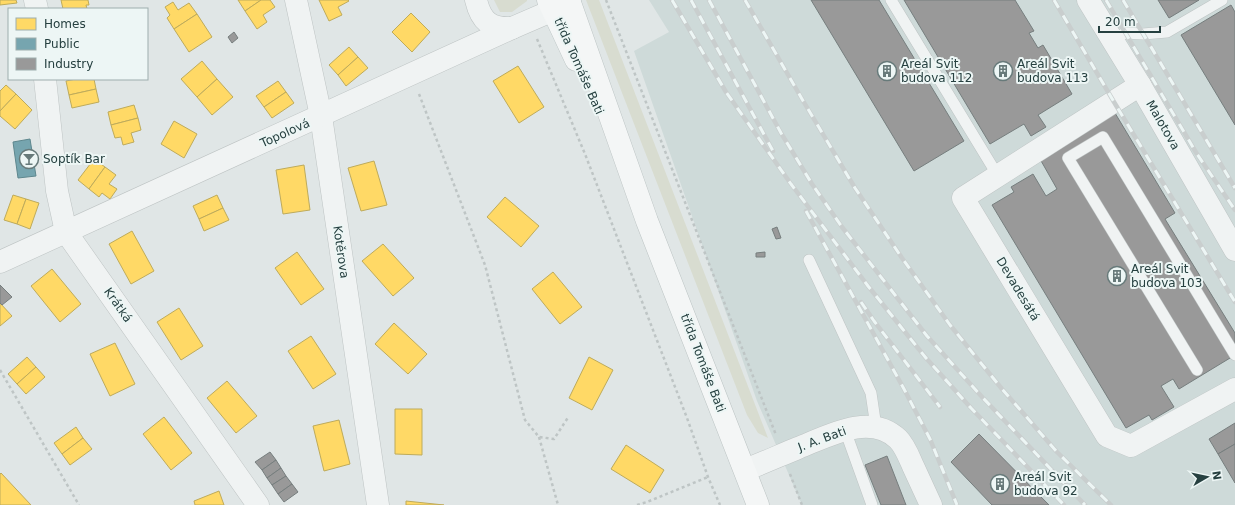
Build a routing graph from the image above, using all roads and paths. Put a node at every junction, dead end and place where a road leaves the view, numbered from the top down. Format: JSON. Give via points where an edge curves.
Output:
{"nodes":[{"id":1,"x":296,"y":0,"type":"edge"},
{"id":2,"x":476,"y":0,"type":"edge"},
{"id":3,"x":606,"y":0,"type":"edge"},
{"id":4,"x":891,"y":0,"type":"edge"},
{"id":5,"x":1088,"y":0,"type":"edge"},
{"id":6,"x":1222,"y":0,"type":"edge"},
{"id":7,"x":560,"y":3,"type":"edge"},
{"id":8,"x":521,"y":25,"type":"junction"},
{"id":9,"x":1112,"y":40,"type":"junction"},
{"id":10,"x":412,"y":75,"type":"junction"},
{"id":11,"x":45,"y":80,"type":"edge"},
{"id":12,"x":1140,"y":85,"type":"junction"},
{"id":13,"x":320,"y":116,"type":"junction"},
{"id":14,"x":998,"y":176,"type":"junction"},
{"id":15,"x":66,"y":232,"type":"junction"},
{"id":16,"x":1235,"y":250,"type":"edge"},
{"id":17,"x":809,"y":260,"type":"dead end"},
{"id":18,"x":0,"y":262,"type":"edge"},
{"id":19,"x":1235,"y":354,"type":"edge"},
{"id":20,"x":0,"y":370,"type":"edge"},
{"id":21,"x":1197,"y":370,"type":"dead end"},
{"id":22,"x":1235,"y":389,"type":"edge"},
{"id":23,"x":569,"y":416,"type":"dead end"},
{"id":24,"x":773,"y":425,"type":"dead end"},
{"id":25,"x":876,"y":427,"type":"junction"},
{"id":26,"x":845,"y":430,"type":"junction"},
{"id":27,"x":539,"y":437,"type":"junction"},
{"id":28,"x":745,"y":470,"type":"junction"},
{"id":29,"x":708,"y":476,"type":"junction"},
{"id":30,"x":79,"y":505,"type":"edge"},
{"id":31,"x":258,"y":505,"type":"edge"},
{"id":32,"x":378,"y":505,"type":"edge"},
{"id":33,"x":558,"y":505,"type":"edge"},
{"id":34,"x":637,"y":505,"type":"edge"},
{"id":35,"x":720,"y":505,"type":"edge"},
{"id":36,"x":758,"y":505,"type":"edge"},
{"id":37,"x":872,"y":505,"type":"edge"},
{"id":38,"x":931,"y":505,"type":"edge"}],
"edges":[{"from":1,"to":13,"type":"street","name":"Kotěrova"},
{"from":2,"to":8,"type":"street","via":[[481,15],[492,26],[501,29]]},
{"from":3,"to":24,"type":"path"},
{"from":4,"to":14,"type":"lane"},
{"from":5,"to":9,"type":"street","name":"Malotova"},
{"from":6,"to":9,"type":"lane","via":[[1167,32],[1125,33]]},
{"from":7,"to":8,"type":"street","name":"Topolová"},
{"from":7,"to":28,"type":"main road","name":"třída Tomáše Bati"},
{"from":8,"to":10,"type":"street","name":"Topolová"},
{"from":8,"to":29,"type":"path","via":[[540,44],[588,161]]},
{"from":9,"to":12,"type":"street","name":"Malotova"},
{"from":10,"to":13,"type":"street","name":"Topolová"},
{"from":10,"to":27,"type":"path","via":[[485,265],[526,420]]},
{"from":11,"to":15,"type":"street","name":"Krátká","via":[[58,191]]},
{"from":12,"to":14,"type":"street","name":"Devadesátá"},
{"from":12,"to":16,"type":"street","name":"Malotova"},
{"from":13,"to":15,"type":"street","name":"Topolová"},
{"from":13,"to":32,"type":"street","name":"Kotěrova"},
{"from":14,"to":22,"type":"street","name":"Devadesátá","via":[[964,198],[1107,436],[1131,446]]},
{"from":15,"to":18,"type":"street","name":"Topolová"},
{"from":15,"to":31,"type":"street","name":"Krátká"},
{"from":17,"to":25,"type":"lane","via":[[871,393]]},
{"from":19,"to":21,"type":"lane","via":[[1103,137],[1068,158]]},
{"from":20,"to":30,"type":"path"},
{"from":23,"to":27,"type":"path","via":[[554,439]]},
{"from":25,"to":26,"type":"street","name":"J. A. Bati"},
{"from":25,"to":38,"type":"street","name":"J. A. Bati","via":[[899,440]]},
{"from":26,"to":28,"type":"street","name":"J. A. Bati"},
{"from":26,"to":37,"type":"lane"},
{"from":27,"to":33,"type":"path"},
{"from":28,"to":36,"type":"main road","name":"třída Tomáše Bati"},
{"from":29,"to":34,"type":"path"},
{"from":29,"to":35,"type":"path"}]}
